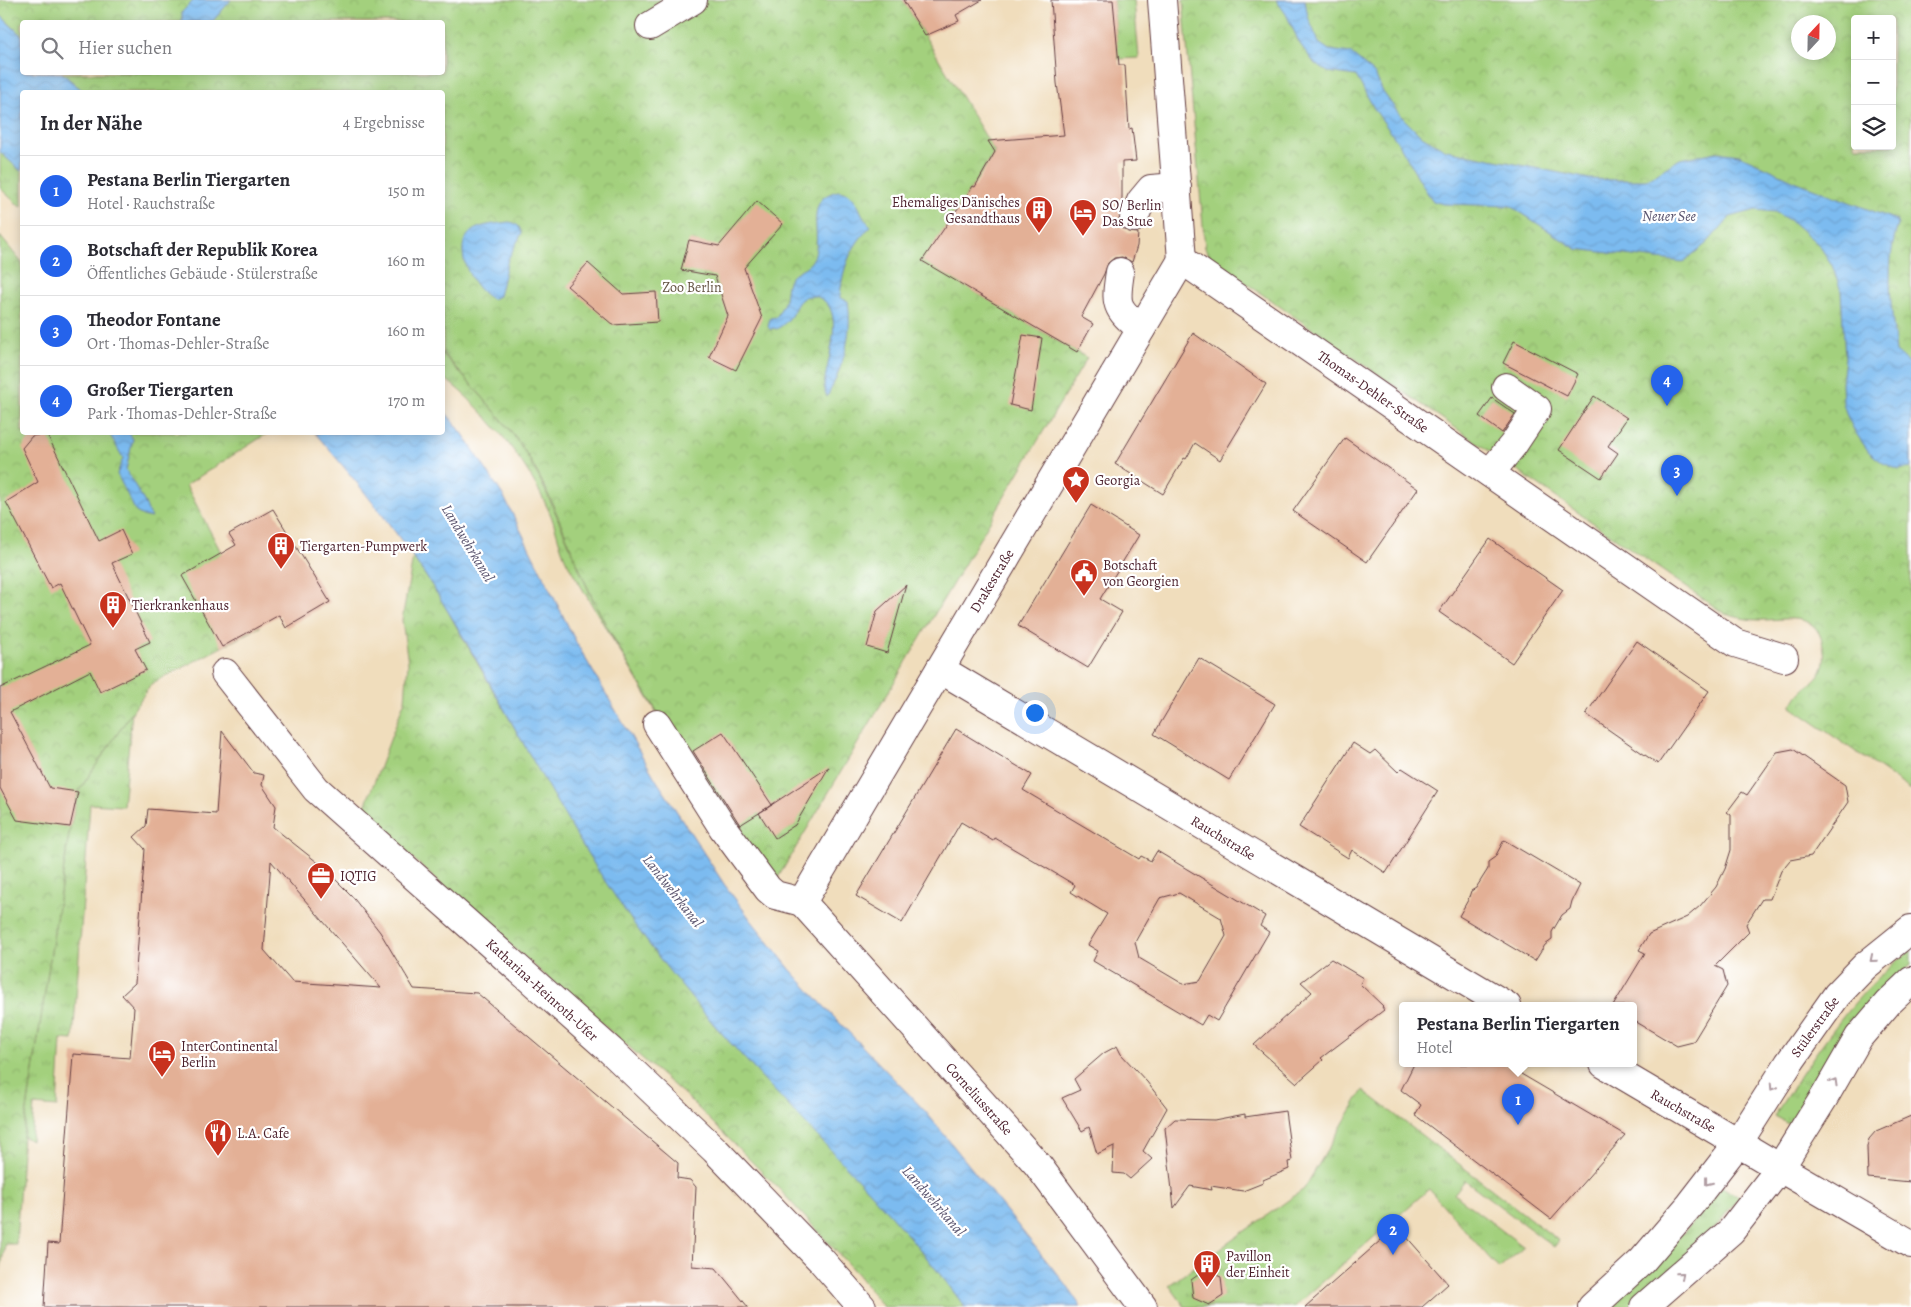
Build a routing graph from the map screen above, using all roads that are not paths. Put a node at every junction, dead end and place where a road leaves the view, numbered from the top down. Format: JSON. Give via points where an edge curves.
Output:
{"nodes":[{"id":1,"x":693,"y":0,"type":"edge"},
{"id":2,"x":1162,"y":0,"type":"edge"},
{"id":3,"x":650,"y":26,"type":"dead end"},
{"id":4,"x":1177,"y":187,"type":"junction"},
{"id":5,"x":1134,"y":218,"type":"dead end"},
{"id":6,"x":1182,"y":260,"type":"junction"},
{"id":7,"x":1120,"y":272,"type":"dead end"},
{"id":8,"x":1141,"y":329,"type":"junction"},
{"id":9,"x":1506,"y":387,"type":"dead end"},
{"id":10,"x":1490,"y":474,"type":"junction"},
{"id":11,"x":1784,"y":658,"type":"dead end"},
{"id":12,"x":940,"y":669,"type":"junction"},
{"id":13,"x":225,"y":672,"type":"dead end"},
{"id":14,"x":660,"y":726,"type":"dead end"},
{"id":15,"x":802,"y":902,"type":"junction"},
{"id":16,"x":1911,"y":929,"type":"edge"},
{"id":17,"x":1911,"y":981,"type":"edge"},
{"id":18,"x":1500,"y":1002,"type":"edge"},
{"id":19,"x":1609,"y":1067,"type":"edge"},
{"id":20,"x":1738,"y":1143,"type":"junction"},
{"id":21,"x":1780,"y":1168,"type":"junction"},
{"id":22,"x":1911,"y":1244,"type":"edge"},
{"id":23,"x":862,"y":1307,"type":"edge"},
{"id":24,"x":1143,"y":1307,"type":"edge"},
{"id":25,"x":1592,"y":1307,"type":"edge"},
{"id":26,"x":1644,"y":1307,"type":"edge"}],
"edges":[{"from":1,"to":3,"type":"street"},
{"from":2,"to":4,"type":"street"},
{"from":4,"to":5,"type":"street","via":[[1151,189],[1141,201]]},
{"from":4,"to":6,"type":"street"},
{"from":6,"to":8,"type":"street","name":"Drakestraße"},
{"from":6,"to":10,"type":"street","name":"Thomas-Dehler-Straße"},
{"from":7,"to":8,"type":"street","via":[[1118,305],[1126,317]]},
{"from":8,"to":12,"type":"street","name":"Drakestraße"},
{"from":9,"to":10,"type":"street","via":[[1537,409]]},
{"from":10,"to":11,"type":"street","name":"Thomas-Dehler-Straße","via":[[1735,643]]},
{"from":12,"to":15,"type":"street","name":"Drakestraße"},
{"from":12,"to":18,"type":"street","name":"Rauchstraße"},
{"from":13,"to":23,"type":"street","name":"Katharina-Heinroth-Ufer","via":[[316,789],[625,1064],[715,1150]]},
{"from":14,"to":15,"type":"street","via":[[723,828],[768,889],[776,895]]},
{"from":15,"to":24,"type":"street","name":"Corneliusstraße","via":[[1037,1164]]},
{"from":16,"to":20,"type":"street","name":"Stülerstraße","one_way":true,"via":[[1865,966],[1837,995]]},
{"from":21,"to":17,"type":"street","one_way":true,"via":[[1859,1037]]},
{"from":19,"to":20,"type":"street","name":"Rauchstraße"},
{"from":20,"to":21,"type":"street"},
{"from":20,"to":25,"type":"street","name":"Stülerstraße","one_way":true,"via":[[1642,1261]]},
{"from":21,"to":22,"type":"street"},
{"from":26,"to":21,"type":"street","one_way":true,"via":[[1731,1231]]}]}
